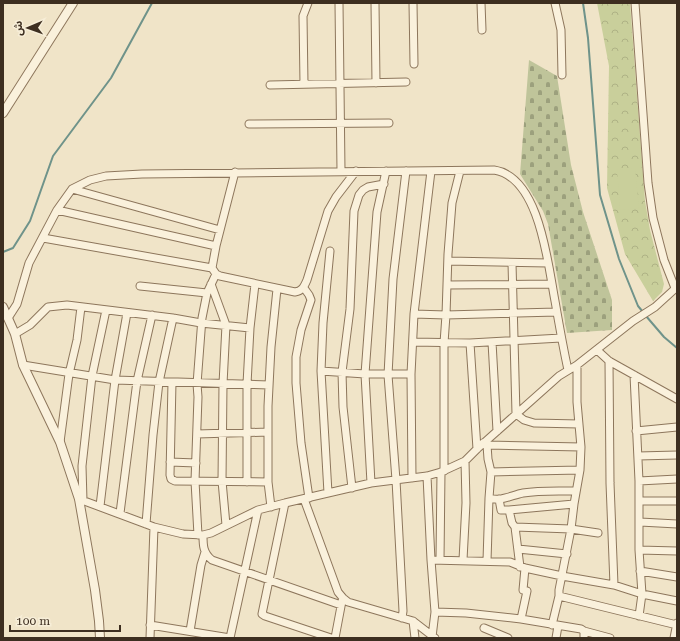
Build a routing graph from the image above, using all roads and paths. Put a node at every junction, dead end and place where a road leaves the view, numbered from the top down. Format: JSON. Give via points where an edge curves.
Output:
{"nodes":[{"id":1,"x":73,"y":3,"type":"edge"},
{"id":2,"x":308,"y":3,"type":"edge"},
{"id":3,"x":339,"y":3,"type":"edge"},
{"id":4,"x":375,"y":3,"type":"edge"},
{"id":5,"x":414,"y":3,"type":"edge"},
{"id":6,"x":481,"y":3,"type":"edge"},
{"id":7,"x":555,"y":3,"type":"edge"},
{"id":8,"x":636,"y":3,"type":"edge"},
{"id":9,"x":482,"y":30,"type":"dead end"},
{"id":10,"x":414,"y":64,"type":"dead end"},
{"id":11,"x":562,"y":75,"type":"dead end"},
{"id":12,"x":406,"y":82,"type":"dead end"},
{"id":13,"x":376,"y":83,"type":"junction"},
{"id":14,"x":304,"y":84,"type":"junction"},
{"id":15,"x":340,"y":84,"type":"junction"},
{"id":16,"x":270,"y":85,"type":"dead end"},
{"id":17,"x":3,"y":113,"type":"edge"},
{"id":18,"x":389,"y":123,"type":"dead end"},
{"id":19,"x":249,"y":124,"type":"dead end"},
{"id":20,"x":340,"y":124,"type":"junction"},
{"id":21,"x":341,"y":171,"type":"junction"},
{"id":22,"x":356,"y":171,"type":"junction"},
{"id":23,"x":386,"y":171,"type":"junction"},
{"id":24,"x":406,"y":171,"type":"junction"},
{"id":25,"x":431,"y":171,"type":"junction"},
{"id":26,"x":235,"y":172,"type":"junction"},
{"id":27,"x":460,"y":172,"type":"junction"},
{"id":28,"x":384,"y":184,"type":"junction"},
{"id":29,"x":72,"y":189,"type":"junction"},
{"id":30,"x":57,"y":210,"type":"junction"},
{"id":31,"x":220,"y":230,"type":"junction"},
{"id":32,"x":43,"y":238,"type":"junction"},
{"id":33,"x":216,"y":246,"type":"junction"},
{"id":34,"x":330,"y":251,"type":"dead end"},
{"id":35,"x":448,"y":261,"type":"junction"},
{"id":36,"x":512,"y":262,"type":"junction"},
{"id":37,"x":548,"y":263,"type":"junction"},
{"id":38,"x":214,"y":271,"type":"junction"},
{"id":39,"x":211,"y":284,"type":"junction"},
{"id":40,"x":255,"y":284,"type":"junction"},
{"id":41,"x":552,"y":284,"type":"junction"},
{"id":42,"x":447,"y":285,"type":"junction"},
{"id":43,"x":512,"y":285,"type":"junction"},
{"id":44,"x":140,"y":286,"type":"dead end"},
{"id":45,"x":676,"y":287,"type":"edge"},
{"id":46,"x":304,"y":288,"type":"junction"},
{"id":47,"x":277,"y":289,"type":"junction"},
{"id":48,"x":206,"y":293,"type":"junction"},
{"id":49,"x":3,"y":307,"type":"edge"},
{"id":50,"x":82,"y":307,"type":"junction"},
{"id":51,"x":106,"y":310,"type":"junction"},
{"id":52,"x":557,"y":312,"type":"junction"},
{"id":53,"x":127,"y":313,"type":"junction"},
{"id":54,"x":513,"y":313,"type":"junction"},
{"id":55,"x":414,"y":314,"type":"junction"},
{"id":56,"x":152,"y":315,"type":"junction"},
{"id":57,"x":446,"y":315,"type":"junction"},
{"id":58,"x":8,"y":318,"type":"junction"},
{"id":59,"x":173,"y":318,"type":"junction"},
{"id":60,"x":201,"y":323,"type":"junction"},
{"id":61,"x":226,"y":325,"type":"junction"},
{"id":62,"x":250,"y":328,"type":"junction"},
{"id":63,"x":15,"y":334,"type":"junction"},
{"id":64,"x":561,"y":338,"type":"junction"},
{"id":65,"x":514,"y":340,"type":"junction"},
{"id":66,"x":413,"y":342,"type":"junction"},
{"id":67,"x":492,"y":342,"type":"junction"},
{"id":68,"x":444,"y":343,"type":"junction"},
{"id":69,"x":470,"y":343,"type":"junction"},
{"id":70,"x":597,"y":350,"type":"junction"},
{"id":71,"x":609,"y":361,"type":"junction"},
{"id":72,"x":577,"y":364,"type":"junction"},
{"id":73,"x":24,"y":365,"type":"junction"},
{"id":74,"x":568,"y":370,"type":"junction"},
{"id":75,"x":321,"y":371,"type":"junction"},
{"id":76,"x":342,"y":372,"type":"junction"},
{"id":77,"x":69,"y":374,"type":"junction"},
{"id":78,"x":365,"y":374,"type":"junction"},
{"id":79,"x":411,"y":374,"type":"junction"},
{"id":80,"x":388,"y":375,"type":"junction"},
{"id":81,"x":634,"y":375,"type":"junction"},
{"id":82,"x":92,"y":376,"type":"junction"},
{"id":83,"x":115,"y":380,"type":"junction"},
{"id":84,"x":137,"y":381,"type":"junction"},
{"id":85,"x":159,"y":382,"type":"junction"},
{"id":86,"x":172,"y":382,"type":"junction"},
{"id":87,"x":197,"y":384,"type":"junction"},
{"id":88,"x":223,"y":384,"type":"junction"},
{"id":89,"x":247,"y":384,"type":"junction"},
{"id":90,"x":269,"y":385,"type":"junction"},
{"id":91,"x":677,"y":399,"type":"edge"},
{"id":92,"x":516,"y":414,"type":"junction"},
{"id":93,"x":579,"y":424,"type":"junction"},
{"id":94,"x":677,"y":427,"type":"edge"},
{"id":95,"x":497,"y":431,"type":"junction"},
{"id":96,"x":636,"y":431,"type":"junction"},
{"id":97,"x":246,"y":432,"type":"junction"},
{"id":98,"x":268,"y":432,"type":"junction"},
{"id":99,"x":196,"y":434,"type":"junction"},
{"id":100,"x":223,"y":434,"type":"junction"},
{"id":101,"x":60,"y":442,"type":"junction"},
{"id":102,"x":485,"y":444,"type":"junction"},
{"id":103,"x":581,"y":447,"type":"junction"},
{"id":104,"x":476,"y":449,"type":"junction"},
{"id":105,"x":677,"y":455,"type":"edge"},
{"id":106,"x":638,"y":456,"type":"junction"},
{"id":107,"x":465,"y":461,"type":"junction"},
{"id":108,"x":170,"y":462,"type":"junction"},
{"id":109,"x":196,"y":463,"type":"junction"},
{"id":110,"x":580,"y":470,"type":"junction"},
{"id":111,"x":443,"y":471,"type":"junction"},
{"id":112,"x":490,"y":472,"type":"junction"},
{"id":113,"x":427,"y":476,"type":"junction"},
{"id":114,"x":412,"y":478,"type":"junction"},
{"id":115,"x":677,"y":479,"type":"edge"},
{"id":116,"x":396,"y":480,"type":"junction"},
{"id":117,"x":195,"y":481,"type":"junction"},
{"id":118,"x":222,"y":481,"type":"junction"},
{"id":119,"x":639,"y":481,"type":"junction"},
{"id":120,"x":247,"y":482,"type":"junction"},
{"id":121,"x":268,"y":482,"type":"junction"},
{"id":122,"x":371,"y":483,"type":"junction"},
{"id":123,"x":352,"y":488,"type":"junction"},
{"id":124,"x":576,"y":491,"type":"junction"},
{"id":125,"x":328,"y":493,"type":"junction"},
{"id":126,"x":306,"y":498,"type":"junction"},
{"id":127,"x":489,"y":498,"type":"junction"},
{"id":128,"x":499,"y":499,"type":"junction"},
{"id":129,"x":81,"y":500,"type":"junction"},
{"id":130,"x":640,"y":500,"type":"junction"},
{"id":131,"x":677,"y":502,"type":"edge"},
{"id":132,"x":285,"y":503,"type":"junction"},
{"id":133,"x":574,"y":504,"type":"junction"},
{"id":134,"x":100,"y":506,"type":"junction"},
{"id":135,"x":271,"y":507,"type":"junction"},
{"id":136,"x":258,"y":510,"type":"junction"},
{"id":137,"x":509,"y":510,"type":"junction"},
{"id":138,"x":120,"y":514,"type":"junction"},
{"id":139,"x":640,"y":522,"type":"junction"},
{"id":140,"x":146,"y":524,"type":"junction"},
{"id":141,"x":677,"y":524,"type":"edge"},
{"id":142,"x":226,"y":525,"type":"junction"},
{"id":143,"x":154,"y":527,"type":"junction"},
{"id":144,"x":515,"y":527,"type":"junction"},
{"id":145,"x":571,"y":529,"type":"junction"},
{"id":146,"x":598,"y":533,"type":"dead end"},
{"id":147,"x":201,"y":535,"type":"junction"},
{"id":148,"x":518,"y":550,"type":"junction"},
{"id":149,"x":639,"y":550,"type":"junction"},
{"id":150,"x":677,"y":551,"type":"edge"},
{"id":151,"x":205,"y":552,"type":"junction"},
{"id":152,"x":567,"y":554,"type":"junction"},
{"id":153,"x":431,"y":560,"type":"junction"},
{"id":154,"x":440,"y":560,"type":"junction"},
{"id":155,"x":464,"y":560,"type":"junction"},
{"id":156,"x":487,"y":562,"type":"junction"},
{"id":157,"x":523,"y":567,"type":"junction"},
{"id":158,"x":244,"y":570,"type":"junction"},
{"id":159,"x":640,"y":571,"type":"junction"},
{"id":160,"x":562,"y":576,"type":"junction"},
{"id":161,"x":677,"y":577,"type":"edge"},
{"id":162,"x":269,"y":580,"type":"junction"},
{"id":163,"x":614,"y":585,"type":"junction"},
{"id":164,"x":642,"y":594,"type":"junction"},
{"id":165,"x":560,"y":596,"type":"junction"},
{"id":166,"x":677,"y":601,"type":"edge"},
{"id":167,"x":342,"y":602,"type":"junction"},
{"id":168,"x":435,"y":612,"type":"junction"},
{"id":169,"x":638,"y":616,"type":"junction"},
{"id":170,"x":402,"y":618,"type":"junction"},
{"id":171,"x":521,"y":619,"type":"junction"},
{"id":172,"x":413,"y":621,"type":"junction"},
{"id":173,"x":677,"y":624,"type":"edge"},
{"id":174,"x":150,"y":625,"type":"junction"},
{"id":175,"x":555,"y":625,"type":"junction"},
{"id":176,"x":484,"y":628,"type":"dead end"},
{"id":177,"x":190,"y":631,"type":"junction"},
{"id":178,"x":584,"y":635,"type":"edge"},
{"id":179,"x":206,"y":636,"type":"edge"},
{"id":180,"x":433,"y":637,"type":"edge"},
{"id":181,"x":100,"y":638,"type":"edge"},
{"id":182,"x":150,"y":638,"type":"edge"},
{"id":183,"x":230,"y":638,"type":"edge"},
{"id":184,"x":331,"y":638,"type":"edge"},
{"id":185,"x":335,"y":638,"type":"edge"},
{"id":186,"x":415,"y":638,"type":"edge"},
{"id":187,"x":508,"y":638,"type":"edge"},
{"id":188,"x":556,"y":638,"type":"edge"},
{"id":189,"x":610,"y":638,"type":"edge"},
{"id":190,"x":674,"y":638,"type":"edge"}],
"edges":[{"from":1,"to":17,"type":"street"},
{"from":2,"to":14,"type":"street","via":[[303,16]]},
{"from":3,"to":15,"type":"street"},
{"from":4,"to":13,"type":"street"},
{"from":5,"to":10,"type":"street"},
{"from":6,"to":9,"type":"street"},
{"from":7,"to":11,"type":"street","via":[[561,30]]},
{"from":8,"to":45,"type":"street","via":[[648,183],[653,218],[664,260]]},
{"from":12,"to":13,"type":"street"},
{"from":13,"to":15,"type":"street"},
{"from":14,"to":15,"type":"street"},
{"from":14,"to":16,"type":"street"},
{"from":15,"to":20,"type":"street"},
{"from":18,"to":20,"type":"street"},
{"from":19,"to":20,"type":"street"},
{"from":20,"to":21,"type":"street"},
{"from":21,"to":22,"type":"street"},
{"from":21,"to":26,"type":"street"},
{"from":22,"to":23,"type":"street"},
{"from":22,"to":46,"type":"street","via":[[328,211]]},
{"from":23,"to":24,"type":"street"},
{"from":23,"to":28,"type":"street"},
{"from":24,"to":25,"type":"street"},
{"from":24,"to":80,"type":"street","via":[[393,279]]},
{"from":25,"to":27,"type":"street"},
{"from":25,"to":55,"type":"street"},
{"from":26,"to":29,"type":"street","via":[[106,176]]},
{"from":26,"to":31,"type":"street"},
{"from":27,"to":35,"type":"street","via":[[452,203]]},
{"from":27,"to":37,"type":"street","via":[[502,171],[521,187],[538,220]]},
{"from":28,"to":76,"type":"street","via":[[363,190],[354,211],[350,310]]},
{"from":28,"to":78,"type":"street","via":[[377,212]]},
{"from":29,"to":30,"type":"street"},
{"from":29,"to":31,"type":"street"},
{"from":30,"to":32,"type":"street"},
{"from":30,"to":33,"type":"street"},
{"from":31,"to":33,"type":"street"},
{"from":32,"to":38,"type":"street"},
{"from":32,"to":58,"type":"street","via":[[29,263],[17,304]]},
{"from":33,"to":38,"type":"street"},
{"from":34,"to":75,"type":"street"},
{"from":35,"to":36,"type":"street"},
{"from":35,"to":42,"type":"street"},
{"from":36,"to":37,"type":"street"},
{"from":36,"to":43,"type":"street"},
{"from":37,"to":41,"type":"street"},
{"from":38,"to":39,"type":"street"},
{"from":38,"to":40,"type":"street"},
{"from":39,"to":48,"type":"street"},
{"from":39,"to":61,"type":"street"},
{"from":40,"to":47,"type":"street"},
{"from":40,"to":62,"type":"street"},
{"from":41,"to":43,"type":"street"},
{"from":41,"to":52,"type":"street"},
{"from":42,"to":43,"type":"street"},
{"from":42,"to":57,"type":"street"},
{"from":43,"to":54,"type":"street"},
{"from":44,"to":48,"type":"street"},
{"from":45,"to":70,"type":"street","via":[[655,307]]},
{"from":46,"to":47,"type":"street","via":[[295,292]]},
{"from":46,"to":126,"type":"street","via":[[310,300],[296,357],[296,383]]},
{"from":47,"to":90,"type":"street"},
{"from":48,"to":60,"type":"street"},
{"from":49,"to":58,"type":"street"},
{"from":50,"to":51,"type":"street"},
{"from":50,"to":63,"type":"street","via":[[67,305],[48,308],[30,325]]},
{"from":50,"to":77,"type":"street"},
{"from":51,"to":53,"type":"street"},
{"from":51,"to":82,"type":"street"},
{"from":52,"to":54,"type":"street"},
{"from":52,"to":64,"type":"street"},
{"from":53,"to":56,"type":"street"},
{"from":53,"to":83,"type":"street"},
{"from":54,"to":57,"type":"street"},
{"from":54,"to":65,"type":"street"},
{"from":55,"to":57,"type":"street"},
{"from":55,"to":66,"type":"street"},
{"from":56,"to":59,"type":"street"},
{"from":56,"to":84,"type":"street"},
{"from":57,"to":68,"type":"street"},
{"from":58,"to":63,"type":"street"},
{"from":59,"to":60,"type":"street"},
{"from":59,"to":85,"type":"street"},
{"from":60,"to":61,"type":"street"},
{"from":60,"to":87,"type":"street"},
{"from":61,"to":62,"type":"street"},
{"from":61,"to":88,"type":"street"},
{"from":62,"to":89,"type":"street"},
{"from":63,"to":73,"type":"street"},
{"from":64,"to":65,"type":"street"},
{"from":64,"to":74,"type":"street"},
{"from":65,"to":67,"type":"street"},
{"from":65,"to":92,"type":"street"},
{"from":66,"to":68,"type":"street"},
{"from":66,"to":79,"type":"street"},
{"from":67,"to":69,"type":"street"},
{"from":67,"to":95,"type":"street"},
{"from":68,"to":69,"type":"street"},
{"from":68,"to":111,"type":"street"},
{"from":69,"to":104,"type":"street"},
{"from":70,"to":71,"type":"street"},
{"from":70,"to":72,"type":"street"},
{"from":71,"to":81,"type":"street"},
{"from":71,"to":163,"type":"street"},
{"from":72,"to":74,"type":"street"},
{"from":72,"to":93,"type":"street"},
{"from":73,"to":77,"type":"street"},
{"from":73,"to":101,"type":"street"},
{"from":74,"to":92,"type":"street"},
{"from":75,"to":76,"type":"street"},
{"from":75,"to":125,"type":"street"},
{"from":76,"to":78,"type":"street"},
{"from":76,"to":123,"type":"street"},
{"from":77,"to":82,"type":"street"},
{"from":77,"to":101,"type":"street"},
{"from":78,"to":80,"type":"street"},
{"from":78,"to":122,"type":"street"},
{"from":79,"to":80,"type":"street"},
{"from":79,"to":114,"type":"street"},
{"from":80,"to":116,"type":"street"},
{"from":81,"to":91,"type":"street"},
{"from":81,"to":96,"type":"street"},
{"from":82,"to":83,"type":"street"},
{"from":82,"to":129,"type":"street","via":[[82,466]]},
{"from":83,"to":84,"type":"street"},
{"from":83,"to":134,"type":"street"},
{"from":84,"to":85,"type":"street"},
{"from":84,"to":138,"type":"street"},
{"from":85,"to":86,"type":"street"},
{"from":85,"to":140,"type":"street"},
{"from":86,"to":87,"type":"street"},
{"from":86,"to":108,"type":"street"},
{"from":87,"to":88,"type":"street"},
{"from":87,"to":99,"type":"street"},
{"from":88,"to":89,"type":"street"},
{"from":88,"to":100,"type":"street"},
{"from":89,"to":90,"type":"street"},
{"from":89,"to":97,"type":"street"},
{"from":90,"to":98,"type":"street"},
{"from":92,"to":93,"type":"street","via":[[534,423]]},
{"from":92,"to":95,"type":"street"},
{"from":93,"to":103,"type":"street"},
{"from":94,"to":96,"type":"street"},
{"from":95,"to":102,"type":"street"},
{"from":96,"to":106,"type":"street"},
{"from":97,"to":98,"type":"street"},
{"from":97,"to":100,"type":"street"},
{"from":97,"to":120,"type":"street"},
{"from":98,"to":121,"type":"street"},
{"from":99,"to":100,"type":"street"},
{"from":99,"to":109,"type":"street"},
{"from":100,"to":118,"type":"street"},
{"from":101,"to":129,"type":"street"},
{"from":102,"to":103,"type":"street"},
{"from":102,"to":104,"type":"street"},
{"from":102,"to":112,"type":"street"},
{"from":103,"to":110,"type":"street"},
{"from":104,"to":107,"type":"street"},
{"from":105,"to":106,"type":"street"},
{"from":106,"to":119,"type":"street"},
{"from":107,"to":111,"type":"street"},
{"from":107,"to":155,"type":"street"},
{"from":108,"to":109,"type":"street"},
{"from":108,"to":117,"type":"street","via":[[172,480]]},
{"from":109,"to":117,"type":"street"},
{"from":110,"to":112,"type":"street"},
{"from":110,"to":124,"type":"street"},
{"from":111,"to":113,"type":"street"},
{"from":111,"to":154,"type":"street"},
{"from":112,"to":127,"type":"street"},
{"from":113,"to":114,"type":"street"},
{"from":113,"to":153,"type":"street"},
{"from":114,"to":116,"type":"street"},
{"from":115,"to":119,"type":"street"},
{"from":116,"to":122,"type":"street"},
{"from":116,"to":170,"type":"street"},
{"from":117,"to":118,"type":"street"},
{"from":117,"to":147,"type":"street"},
{"from":118,"to":120,"type":"street"},
{"from":118,"to":142,"type":"street"},
{"from":119,"to":130,"type":"street"},
{"from":120,"to":121,"type":"street"},
{"from":121,"to":135,"type":"street"},
{"from":122,"to":123,"type":"street"},
{"from":123,"to":125,"type":"street"},
{"from":124,"to":128,"type":"street","via":[[523,493]]},
{"from":124,"to":133,"type":"street"},
{"from":125,"to":126,"type":"street"},
{"from":126,"to":132,"type":"street"},
{"from":126,"to":167,"type":"street"},
{"from":127,"to":128,"type":"street"},
{"from":127,"to":156,"type":"street"},
{"from":128,"to":137,"type":"street","via":[[501,510]]},
{"from":129,"to":134,"type":"street"},
{"from":129,"to":181,"type":"street"},
{"from":130,"to":131,"type":"street"},
{"from":130,"to":139,"type":"street"},
{"from":132,"to":135,"type":"street"},
{"from":132,"to":162,"type":"street"},
{"from":133,"to":137,"type":"street"},
{"from":133,"to":145,"type":"street"},
{"from":134,"to":138,"type":"street"},
{"from":135,"to":136,"type":"street"},
{"from":136,"to":142,"type":"street"},
{"from":136,"to":158,"type":"street"},
{"from":137,"to":144,"type":"street"},
{"from":138,"to":140,"type":"street"},
{"from":139,"to":141,"type":"street"},
{"from":139,"to":149,"type":"street"},
{"from":140,"to":143,"type":"street"},
{"from":142,"to":147,"type":"street"},
{"from":143,"to":147,"type":"street","via":[[183,534]]},
{"from":143,"to":174,"type":"street"},
{"from":144,"to":145,"type":"street"},
{"from":144,"to":148,"type":"street"},
{"from":145,"to":146,"type":"street"},
{"from":145,"to":152,"type":"street"},
{"from":147,"to":151,"type":"street"},
{"from":148,"to":152,"type":"street"},
{"from":148,"to":157,"type":"street"},
{"from":149,"to":150,"type":"street"},
{"from":149,"to":159,"type":"street"},
{"from":151,"to":158,"type":"street","via":[[212,560]]},
{"from":151,"to":177,"type":"street"},
{"from":152,"to":160,"type":"street"},
{"from":153,"to":154,"type":"street"},
{"from":153,"to":168,"type":"street"},
{"from":154,"to":155,"type":"street"},
{"from":155,"to":156,"type":"street"},
{"from":156,"to":157,"type":"street","via":[[510,562]]},
{"from":157,"to":160,"type":"street"},
{"from":157,"to":171,"type":"street","via":[[525,590]]},
{"from":158,"to":162,"type":"street"},
{"from":158,"to":183,"type":"street"},
{"from":159,"to":161,"type":"street"},
{"from":159,"to":164,"type":"street"},
{"from":160,"to":163,"type":"street"},
{"from":160,"to":165,"type":"street"},
{"from":162,"to":167,"type":"street"},
{"from":162,"to":184,"type":"street","via":[[262,614]]},
{"from":163,"to":164,"type":"street"},
{"from":164,"to":166,"type":"street"},
{"from":164,"to":169,"type":"street"},
{"from":165,"to":169,"type":"street"},
{"from":165,"to":175,"type":"street"},
{"from":167,"to":170,"type":"street"},
{"from":167,"to":185,"type":"street"},
{"from":168,"to":171,"type":"street","via":[[466,612]]},
{"from":168,"to":180,"type":"street"},
{"from":169,"to":173,"type":"street"},
{"from":170,"to":172,"type":"street"},
{"from":171,"to":175,"type":"street"},
{"from":172,"to":180,"type":"street"},
{"from":172,"to":186,"type":"street"},
{"from":173,"to":190,"type":"street"},
{"from":174,"to":177,"type":"street"},
{"from":174,"to":182,"type":"street"},
{"from":175,"to":178,"type":"street","via":[[580,629]]},
{"from":175,"to":188,"type":"street"},
{"from":176,"to":187,"type":"street"},
{"from":177,"to":179,"type":"street"},
{"from":178,"to":189,"type":"street"},
{"from":179,"to":183,"type":"street"}]}
